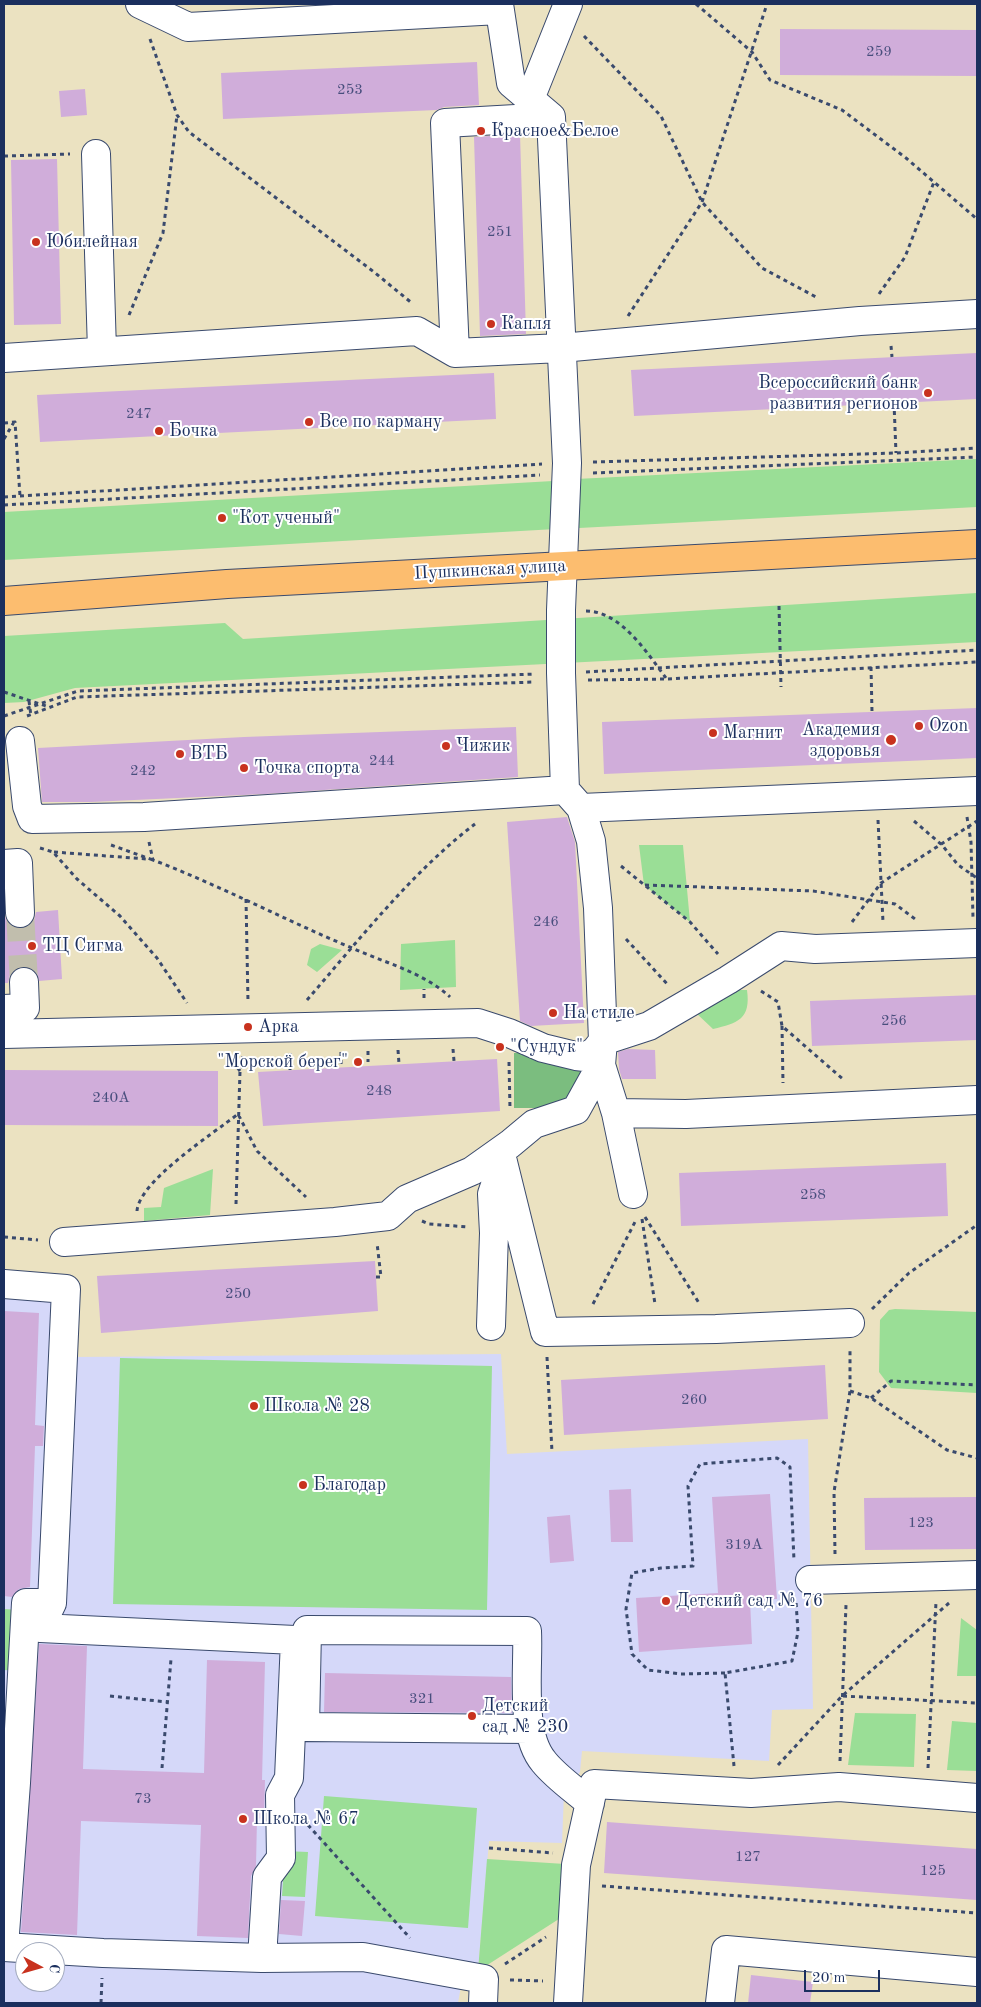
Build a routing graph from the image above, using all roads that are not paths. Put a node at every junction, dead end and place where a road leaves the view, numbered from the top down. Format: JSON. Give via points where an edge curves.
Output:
{"nodes":[{"id":1,"x":140,"y":4,"type":"edge"},
{"id":2,"x":499,"y":7,"type":"edge"},
{"id":3,"x":565,"y":12,"type":"edge"},
{"id":4,"x":530,"y":99,"type":"junction"},
{"id":5,"x":551,"y":117,"type":"junction"},
{"id":6,"x":96,"y":154,"type":"road end"},
{"id":7,"x":977,"y":314,"type":"edge"},
{"id":8,"x":562,"y":348,"type":"junction"},
{"id":9,"x":102,"y":351,"type":"junction"},
{"id":10,"x":455,"y":353,"type":"junction"},
{"id":11,"x":4,"y":358,"type":"edge"},
{"id":12,"x":977,"y":544,"type":"edge"},
{"id":13,"x":564,"y":566,"type":"junction"},
{"id":14,"x":4,"y":601,"type":"edge"},
{"id":15,"x":22,"y":729,"type":"road end"},
{"id":16,"x":970,"y":791,"type":"edge"},
{"id":17,"x":573,"y":799,"type":"junction"},
{"id":18,"x":4,"y":864,"type":"edge"},
{"id":19,"x":20,"y":913,"type":"tunnel mouth"},
{"id":20,"x":967,"y":943,"type":"edge"},
{"id":21,"x":24,"y":982,"type":"tunnel mouth"},
{"id":22,"x":4,"y":1009,"type":"edge"},
{"id":23,"x":4,"y":1034,"type":"edge"},
{"id":24,"x":602,"y":1053,"type":"junction"},
{"id":25,"x":977,"y":1100,"type":"edge"},
{"id":26,"x":616,"y":1113,"type":"junction"},
{"id":27,"x":507,"y":1153,"type":"junction"},
{"id":28,"x":637,"y":1202,"type":"road end"},
{"id":29,"x":64,"y":1242,"type":"road end"},
{"id":30,"x":4,"y":1284,"type":"edge"},
{"id":31,"x":850,"y":1323,"type":"road end"},
{"id":32,"x":491,"y":1326,"type":"dead end"},
{"id":33,"x":977,"y":1575,"type":"edge"},
{"id":34,"x":816,"y":1579,"type":"road end"},
{"id":35,"x":27,"y":1603,"type":"edge"},
{"id":36,"x":529,"y":1729,"type":"junction"},
{"id":37,"x":10,"y":1782,"type":"edge"},
{"id":38,"x":977,"y":1798,"type":"edge"},
{"id":39,"x":590,"y":1803,"type":"junction"},
{"id":40,"x":262,"y":1958,"type":"junction"},
{"id":41,"x":977,"y":1972,"type":"edge"},
{"id":42,"x":483,"y":1991,"type":"edge"},
{"id":43,"x":568,"y":1992,"type":"edge"},
{"id":44,"x":720,"y":2003,"type":"edge"}],
"edges":[{"from":1,"to":2,"type":"lane","via":[[188,27]]},
{"from":2,"to":4,"type":"lane","via":[[511,83]]},
{"from":3,"to":4,"type":"lane"},
{"from":4,"to":5,"type":"lane"},
{"from":5,"to":8,"type":"lane"},
{"from":5,"to":10,"type":"lane","via":[[444,123]]},
{"from":6,"to":9,"type":"lane"},
{"from":7,"to":8,"type":"lane","via":[[860,321]]},
{"from":8,"to":10,"type":"lane"},
{"from":8,"to":13,"type":"lane","via":[[566,468]]},
{"from":9,"to":10,"type":"lane","via":[[417,331]]},
{"from":9,"to":11,"type":"lane"},
{"from":12,"to":13,"type":"main road","name":"Пушкинская улица"},
{"from":13,"to":14,"type":"main road","name":"Пушкинская улица","via":[[227,584]]},
{"from":13,"to":17,"type":"lane","via":[[562,677]]},
{"from":15,"to":17,"type":"lane","via":[[27,806],[32,819]]},
{"from":16,"to":17,"type":"lane"},
{"from":17,"to":24,"type":"lane","via":[[591,841],[598,908]]},
{"from":18,"to":19,"type":"lane","via":[[18,864]]},
{"from":20,"to":24,"type":"lane","via":[[815,949],[781,946]]},
{"from":21,"to":22,"type":"lane","via":[[25,1008]]},
{"from":23,"to":24,"type":"lane","via":[[478,1023],[543,1048],[576,1056]]},
{"from":24,"to":26,"type":"lane"},
{"from":24,"to":27,"type":"lane","via":[[576,1110],[534,1124]]},
{"from":25,"to":26,"type":"lane","via":[[686,1114]]},
{"from":26,"to":28,"type":"lane"},
{"from":27,"to":29,"type":"lane","via":[[407,1199],[381,1217]]},
{"from":27,"to":31,"type":"lane","via":[[545,1332]]},
{"from":27,"to":32,"type":"lane","via":[[492,1194]]},
{"from":30,"to":35,"type":"lane","via":[[66,1289]]},
{"from":33,"to":34,"type":"lane"},
{"from":35,"to":37,"type":"lane"},
{"from":35,"to":40,"type":"lane","via":[[40,1628],[295,1640],[289,1778],[280,1795],[281,1858],[267,1878]]},
{"from":36,"to":36,"type":"lane","via":[[527,1631],[307,1630],[305,1727]]},
{"from":36,"to":39,"type":"lane","via":[[543,1762]]},
{"from":37,"to":40,"type":"lane","via":[[4,1947]]},
{"from":38,"to":39,"type":"lane","via":[[839,1787],[745,1792],[594,1784]]},
{"from":39,"to":43,"type":"lane","via":[[578,1854]]},
{"from":40,"to":42,"type":"lane","via":[[363,1957]]},
{"from":41,"to":44,"type":"lane","via":[[726,1950]]}]}
